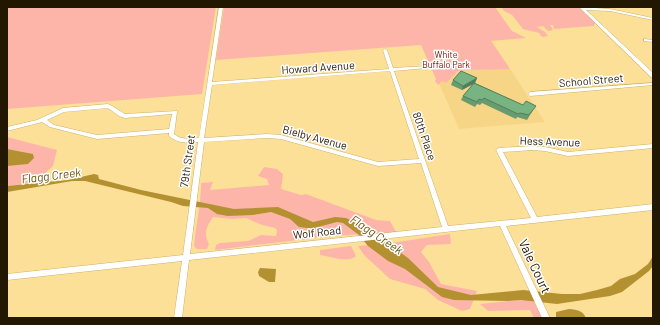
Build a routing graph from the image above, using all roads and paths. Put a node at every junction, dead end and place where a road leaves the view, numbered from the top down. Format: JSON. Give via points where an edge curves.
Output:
{"nodes":[{"id":1,"x":221,"y":7,"type":"edge"},
{"id":2,"x":582,"y":8,"type":"edge"},
{"id":3,"x":608,"y":8,"type":"edge"},
{"id":4,"x":653,"y":19,"type":"edge"},
{"id":5,"x":645,"y":40,"type":"dead end"},
{"id":6,"x":653,"y":41,"type":"edge"},
{"id":7,"x":385,"y":50,"type":"dead end"},
{"id":8,"x":426,"y":67,"type":"dead end"},
{"id":9,"x":391,"y":70,"type":"junction"},
{"id":10,"x":653,"y":76,"type":"edge"},
{"id":11,"x":210,"y":84,"type":"junction"},
{"id":12,"x":653,"y":84,"type":"edge"},
{"id":13,"x":530,"y":94,"type":"dead end"},
{"id":14,"x":43,"y":120,"type":"junction"},
{"id":15,"x":7,"y":129,"type":"edge"},
{"id":16,"x":171,"y":131,"type":"junction"},
{"id":17,"x":201,"y":141,"type":"junction"},
{"id":18,"x":653,"y":146,"type":"edge"},
{"id":19,"x":423,"y":161,"type":"junction"},
{"id":20,"x":653,"y":207,"type":"edge"},
{"id":21,"x":535,"y":220,"type":"junction"},
{"id":22,"x":502,"y":223,"type":"junction"},
{"id":23,"x":446,"y":229,"type":"junction"},
{"id":24,"x":186,"y":258,"type":"junction"},
{"id":25,"x":7,"y":277,"type":"edge"},
{"id":26,"x":178,"y":318,"type":"edge"},
{"id":27,"x":546,"y":318,"type":"edge"}],
"edges":[{"from":1,"to":11,"type":"street","name":"79th Street"},
{"from":2,"to":3,"type":"street"},
{"from":2,"to":10,"type":"street"},
{"from":3,"to":4,"type":"street"},
{"from":5,"to":6,"type":"street"},
{"from":7,"to":9,"type":"street","name":"80th Place"},
{"from":8,"to":9,"type":"street","name":"Howard Avenue"},
{"from":9,"to":11,"type":"street","name":"Howard Avenue"},
{"from":9,"to":19,"type":"street","name":"80th Place"},
{"from":11,"to":17,"type":"street","name":"79th Street"},
{"from":12,"to":13,"type":"street","name":"School Street"},
{"from":14,"to":15,"type":"street"},
{"from":14,"to":16,"type":"street","via":[[52,126],[97,136]]},
{"from":14,"to":16,"type":"street","via":[[63,110],[108,106],[126,116],[175,112]]},
{"from":16,"to":17,"type":"street","name":"Bielby Avenue","via":[[173,138],[180,141]]},
{"from":17,"to":19,"type":"street","name":"Bielby Avenue","via":[[274,136],[378,164]]},
{"from":17,"to":24,"type":"street","name":"79th Street"},
{"from":18,"to":21,"type":"street","name":"Hess Avenue","via":[[568,154],[546,149],[499,150]]},
{"from":19,"to":23,"type":"street","name":"80th Place"},
{"from":20,"to":21,"type":"street","name":"Wolf Road"},
{"from":21,"to":22,"type":"street","name":"Wolf Road"},
{"from":22,"to":23,"type":"street","name":"Wolf Road"},
{"from":22,"to":27,"type":"street","name":"Vale Court"},
{"from":23,"to":24,"type":"street","name":"Wolf Road"},
{"from":24,"to":25,"type":"street","name":"Wolf Road"},
{"from":24,"to":26,"type":"street","name":"79th Street"}]}
